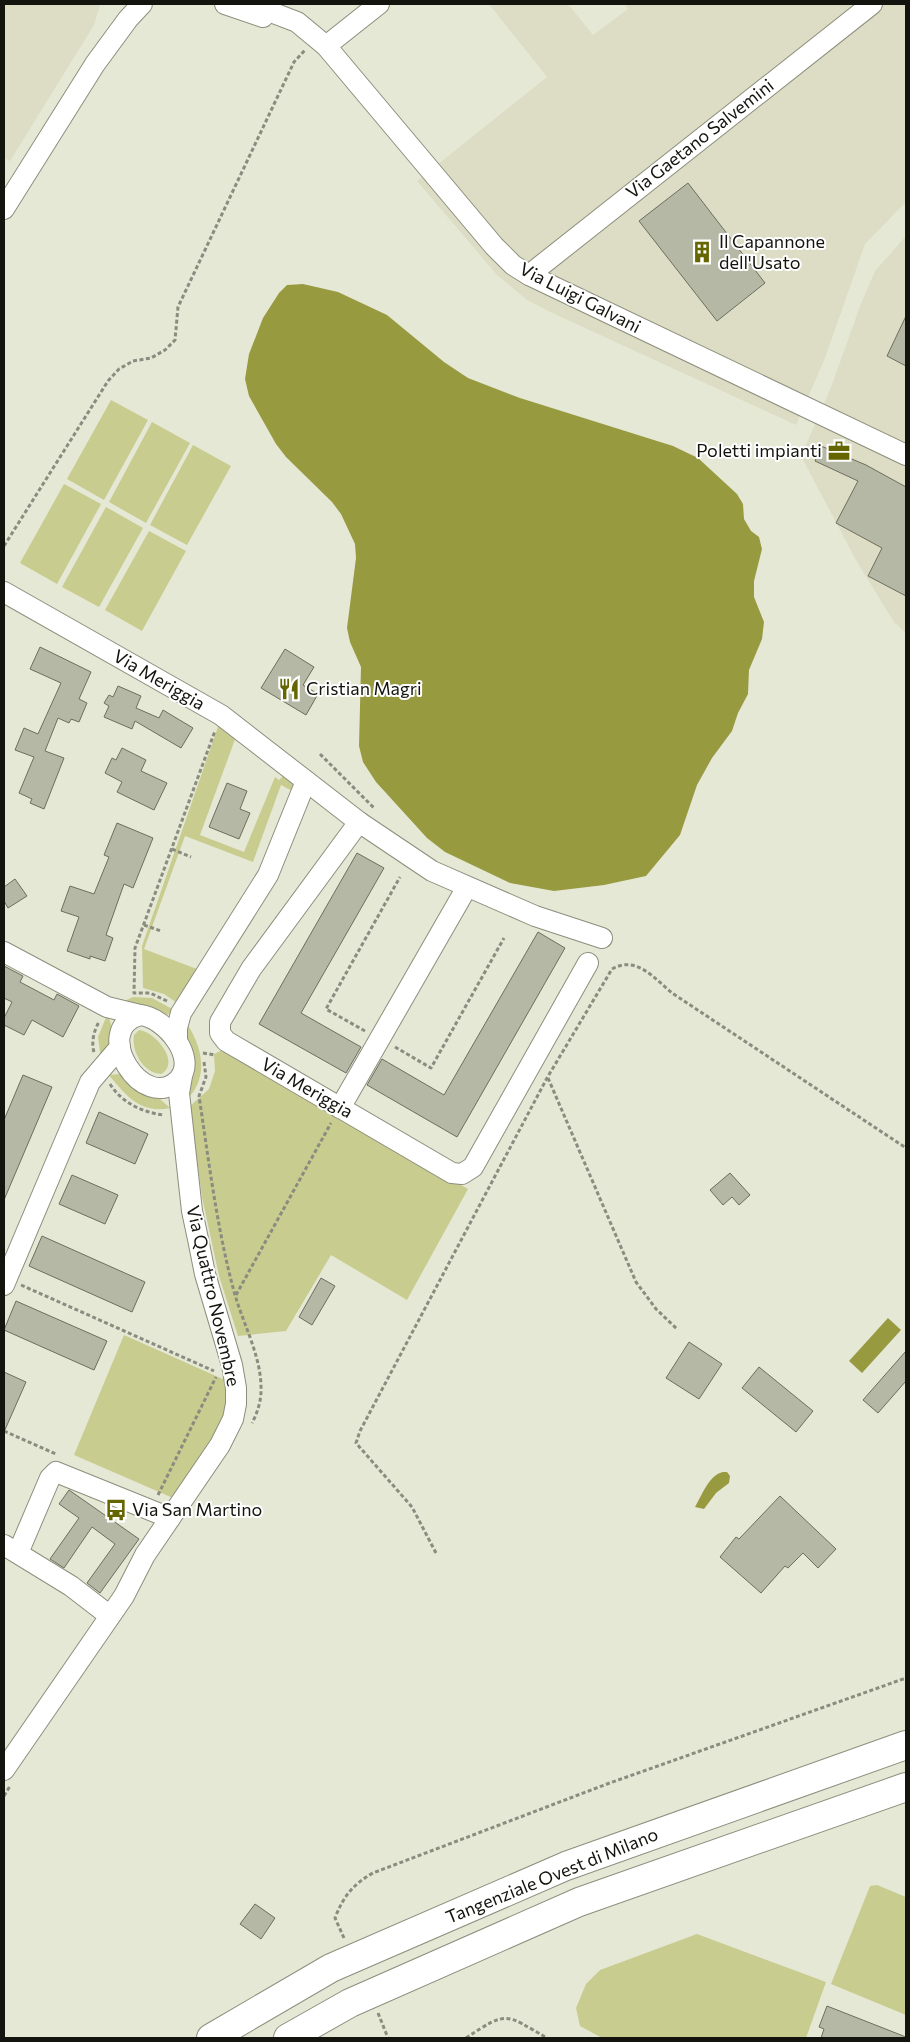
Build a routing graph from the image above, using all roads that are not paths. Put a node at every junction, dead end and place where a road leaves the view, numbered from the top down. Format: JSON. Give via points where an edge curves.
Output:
{"nodes":[{"id":1,"x":122,"y":4,"type":"edge"},
{"id":2,"x":142,"y":4,"type":"edge"},
{"id":3,"x":225,"y":4,"type":"edge"},
{"id":4,"x":250,"y":4,"type":"edge"},
{"id":5,"x":379,"y":4,"type":"edge"},
{"id":6,"x":872,"y":4,"type":"edge"},
{"id":7,"x":321,"y":42,"type":"junction"},
{"id":8,"x":95,"y":64,"type":"junction"},
{"id":9,"x":5,"y":203,"type":"edge"},
{"id":10,"x":529,"y":275,"type":"junction"},
{"id":11,"x":906,"y":455,"type":"edge"},
{"id":12,"x":4,"y":592,"type":"edge"},
{"id":13,"x":306,"y":781,"type":"junction"},
{"id":14,"x":359,"y":822,"type":"junction"},
{"id":15,"x":468,"y":887,"type":"junction"},
{"id":16,"x":602,"y":938,"type":"dead end"},
{"id":17,"x":4,"y":952,"type":"edge"},
{"id":18,"x":588,"y":963,"type":"dead end"},
{"id":19,"x":107,"y":1007,"type":"junction"},
{"id":20,"x":181,"y":1013,"type":"junction"},
{"id":21,"x":148,"y":1018,"type":"junction"},
{"id":22,"x":122,"y":1027,"type":"junction"},
{"id":23,"x":177,"y":1041,"type":"junction"},
{"id":24,"x":124,"y":1056,"type":"junction"},
{"id":25,"x":182,"y":1076,"type":"junction"},
{"id":26,"x":161,"y":1089,"type":"junction"},
{"id":27,"x":340,"y":1108,"type":"junction"},
{"id":28,"x":181,"y":1113,"type":"junction"},
{"id":29,"x":5,"y":1280,"type":"edge"},
{"id":30,"x":170,"y":1518,"type":"junction"},
{"id":31,"x":11,"y":1549,"type":"edge"},
{"id":32,"x":110,"y":1616,"type":"junction"},
{"id":33,"x":906,"y":1745,"type":"edge"},
{"id":34,"x":9,"y":1775,"type":"edge"},
{"id":35,"x":906,"y":1787,"type":"edge"},
{"id":36,"x":211,"y":2038,"type":"edge"},
{"id":37,"x":288,"y":2038,"type":"edge"}],
"edges":[{"from":1,"to":8,"type":"street"},
{"from":2,"to":8,"type":"street"},
{"from":3,"to":7,"type":"street"},
{"from":4,"to":7,"type":"street","name":"Via Luigi Galvani","via":[[297,22]]},
{"from":5,"to":7,"type":"street"},
{"from":6,"to":10,"type":"street","name":"Via Gaetano Salvemini"},
{"from":7,"to":10,"type":"street","name":"Via Luigi Galvani","via":[[494,246],[513,265]]},
{"from":8,"to":9,"type":"street"},
{"from":10,"to":11,"type":"street","name":"Via Luigi Galvani"},
{"from":12,"to":13,"type":"street","name":"Via Meriggia","via":[[221,715]]},
{"from":13,"to":14,"type":"street","name":"Via Meriggia"},
{"from":13,"to":20,"type":"street","via":[[268,875]]},
{"from":14,"to":15,"type":"street","via":[[432,872]]},
{"from":14,"to":27,"type":"street","name":"Via Meriggia","via":[[251,969],[220,1022],[220,1033],[226,1041]]},
{"from":15,"to":16,"type":"street","via":[[536,916]]},
{"from":15,"to":27,"type":"street"},
{"from":17,"to":19,"type":"street"},
{"from":18,"to":27,"type":"street","name":"Via Meriggia","via":[[473,1167],[462,1174],[452,1173]]},
{"from":19,"to":21,"type":"street"},
{"from":19,"to":22,"type":"street"},
{"from":20,"to":21,"type":"street","via":[[166,1020]]},
{"from":20,"to":23,"type":"street"},
{"from":21,"to":22,"type":"street","via":[[131,1018]]},
{"from":21,"to":23,"type":"street"},
{"from":22,"to":24,"type":"street","via":[[119,1035]]},
{"from":23,"to":25,"type":"street","via":[[183,1057]]},
{"from":24,"to":26,"type":"street","via":[[144,1084]]},
{"from":24,"to":29,"type":"street","via":[[101,1069],[90,1082]]},
{"from":25,"to":26,"type":"street"},
{"from":25,"to":28,"type":"street","name":"Via Quattro Novembre","via":[[179,1093]]},
{"from":26,"to":28,"type":"street"},
{"from":28,"to":30,"type":"street","name":"Via Quattro Novembre","via":[[192,1211],[205,1274],[232,1365],[236,1404],[220,1445]]},
{"from":30,"to":31,"type":"street","via":[[56,1472]]},
{"from":30,"to":32,"type":"street","name":"Via Quattro Novembre"},
{"from":31,"to":32,"type":"street"},
{"from":32,"to":34,"type":"street","name":"Via Quattro Novembre"},
{"from":33,"to":36,"type":"highway","name":"Tangenziale Ovest di Milano","via":[[566,1866],[331,1968]]},
{"from":35,"to":37,"type":"highway","name":"Tangenziale Ovest di Milano","via":[[579,1902],[350,2002]]}]}
